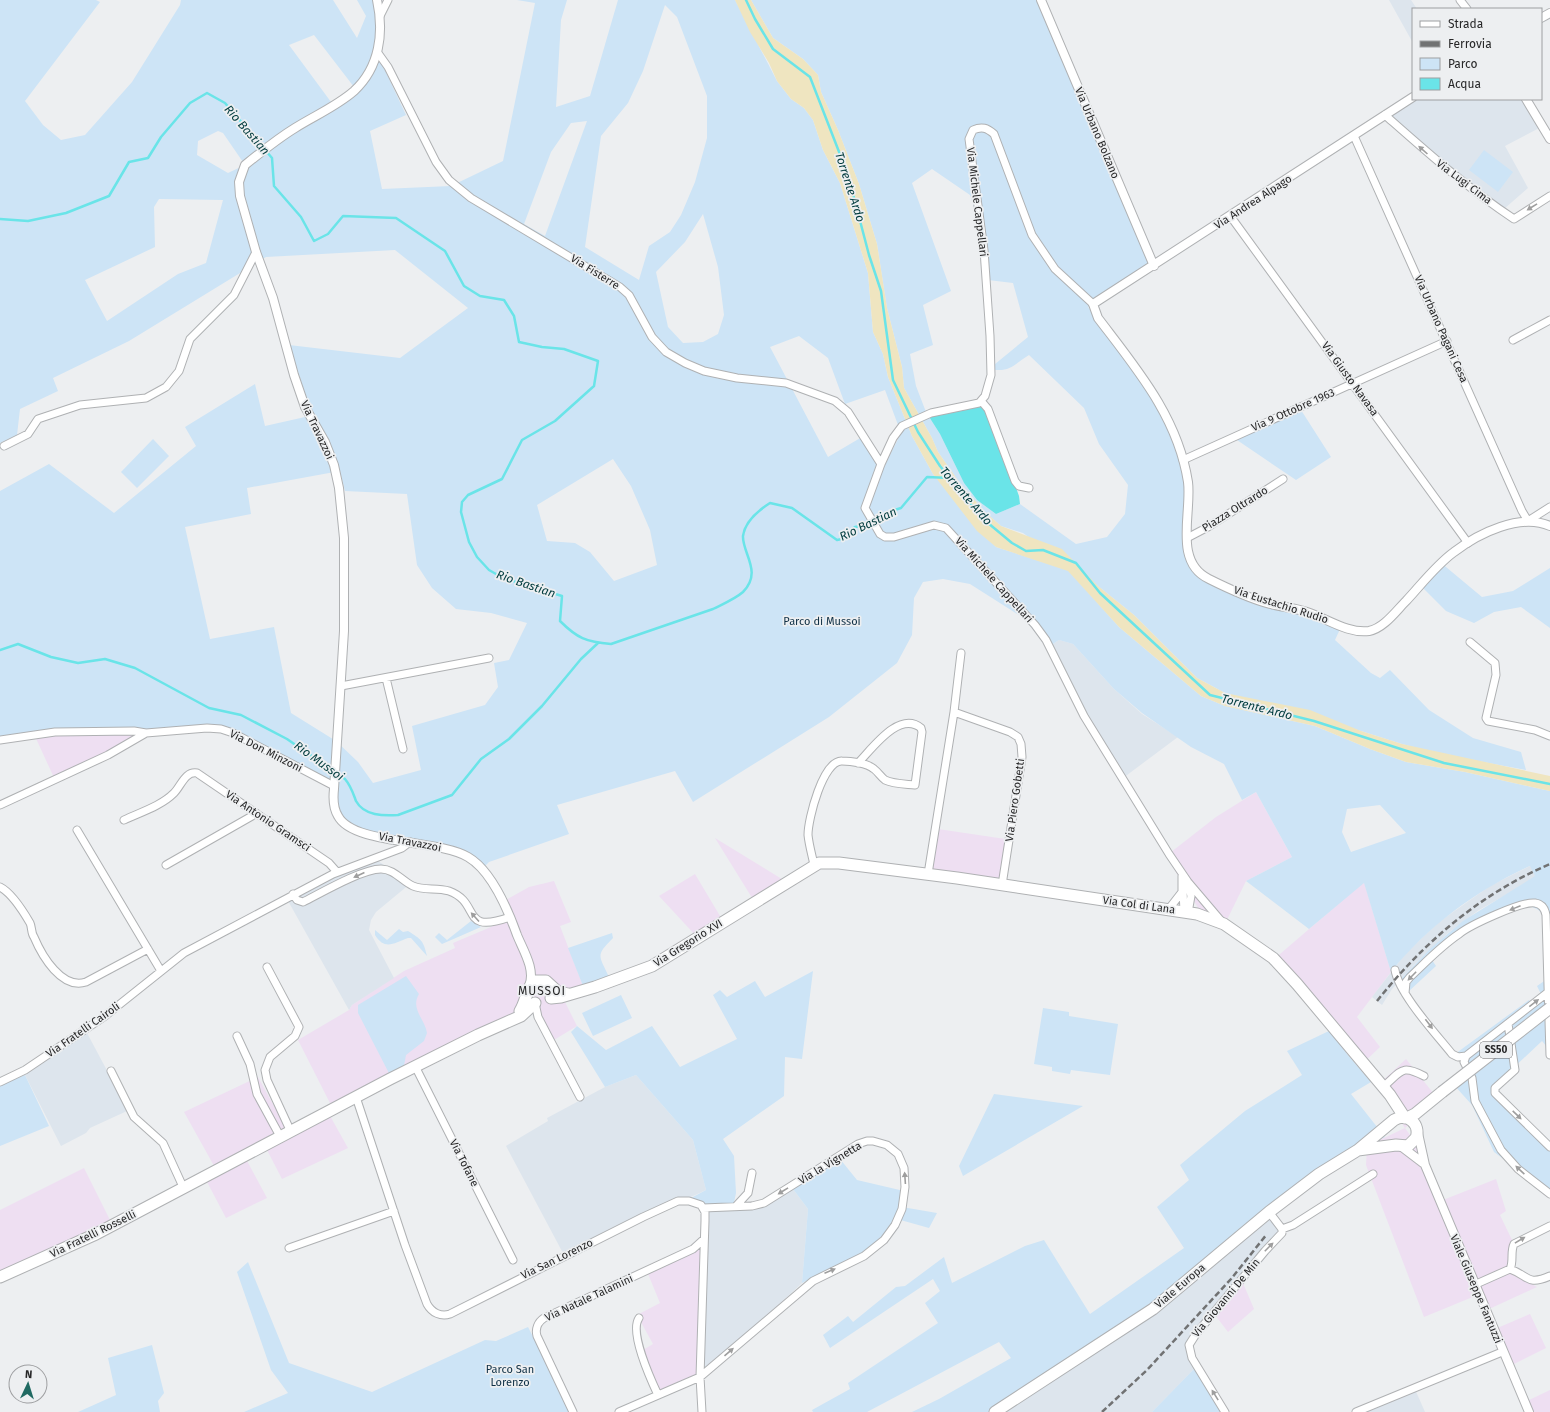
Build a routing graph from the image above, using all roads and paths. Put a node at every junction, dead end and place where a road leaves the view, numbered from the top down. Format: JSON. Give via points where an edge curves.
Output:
{"nodes":[{"id":1,"x":376,"y":0,"type":"edge"},
{"id":2,"x":388,"y":0,"type":"edge"},
{"id":3,"x":1041,"y":0,"type":"edge"},
{"id":4,"x":1460,"y":0,"type":"edge"},
{"id":5,"x":1466,"y":8,"type":"edge"},
{"id":6,"x":380,"y":16,"type":"junction"},
{"id":7,"x":378,"y":53,"type":"junction"},
{"id":8,"x":1412,"y":98,"type":"edge"},
{"id":9,"x":1527,"y":100,"type":"edge"},
{"id":10,"x":1385,"y":115,"type":"junction"},
{"id":11,"x":1354,"y":136,"type":"junction"},
{"id":12,"x":1550,"y":139,"type":"edge"},
{"id":13,"x":1550,"y":196,"type":"edge"},
{"id":14,"x":1231,"y":217,"type":"junction"},
{"id":15,"x":256,"y":252,"type":"junction"},
{"id":16,"x":1154,"y":266,"type":"junction"},
{"id":17,"x":1093,"y":304,"type":"junction"},
{"id":18,"x":1550,"y":320,"type":"edge"},
{"id":19,"x":1513,"y":340,"type":"dead end"},
{"id":20,"x":1446,"y":341,"type":"junction"},
{"id":21,"x":1353,"y":383,"type":"junction"},
{"id":22,"x":982,"y":402,"type":"junction"},
{"id":23,"x":4,"y":446,"type":"dead end"},
{"id":24,"x":1183,"y":460,"type":"junction"},
{"id":25,"x":881,"y":464,"type":"junction"},
{"id":26,"x":1283,"y":479,"type":"dead end"},
{"id":27,"x":1029,"y":488,"type":"dead end"},
{"id":28,"x":1550,"y":507,"type":"edge"},
{"id":29,"x":1528,"y":521,"type":"junction"},
{"id":30,"x":1550,"y":526,"type":"edge"},
{"id":31,"x":1187,"y":538,"type":"junction"},
{"id":32,"x":1468,"y":542,"type":"junction"},
{"id":33,"x":1470,"y":642,"type":"dead end"},
{"id":34,"x":961,"y":653,"type":"dead end"},
{"id":35,"x":489,"y":658,"type":"dead end"},
{"id":36,"x":386,"y":678,"type":"junction"},
{"id":37,"x":341,"y":686,"type":"junction"},
{"id":38,"x":954,"y":712,"type":"junction"},
{"id":39,"x":146,"y":733,"type":"junction"},
{"id":40,"x":1550,"y":736,"type":"edge"},
{"id":41,"x":0,"y":740,"type":"edge"},
{"id":42,"x":403,"y":749,"type":"dead end"},
{"id":43,"x":858,"y":763,"type":"junction"},
{"id":44,"x":334,"y":784,"type":"junction"},
{"id":45,"x":0,"y":806,"type":"edge"},
{"id":46,"x":256,"y":813,"type":"junction"},
{"id":47,"x":124,"y":820,"type":"dead end"},
{"id":48,"x":77,"y":830,"type":"dead end"},
{"id":49,"x":410,"y":842,"type":"junction"},
{"id":50,"x":166,"y":865,"type":"dead end"},
{"id":51,"x":814,"y":865,"type":"junction"},
{"id":52,"x":337,"y":872,"type":"junction"},
{"id":53,"x":928,"y":874,"type":"junction"},
{"id":54,"x":1185,"y":884,"type":"junction"},
{"id":55,"x":1002,"y":885,"type":"junction"},
{"id":56,"x":0,"y":887,"type":"edge"},
{"id":57,"x":293,"y":894,"type":"junction"},
{"id":58,"x":1168,"y":910,"type":"junction"},
{"id":59,"x":1186,"y":912,"type":"junction"},
{"id":60,"x":510,"y":917,"type":"junction"},
{"id":61,"x":1224,"y":924,"type":"junction"},
{"id":62,"x":148,"y":949,"type":"junction"},
{"id":63,"x":267,"y":967,"type":"dead end"},
{"id":64,"x":1395,"y":970,"type":"dead end"},
{"id":65,"x":161,"y":971,"type":"junction"},
{"id":66,"x":532,"y":974,"type":"junction"},
{"id":67,"x":1405,"y":993,"type":"junction"},
{"id":68,"x":1547,"y":994,"type":"junction"},
{"id":69,"x":539,"y":995,"type":"junction"},
{"id":70,"x":1550,"y":1008,"type":"edge"},
{"id":71,"x":538,"y":1015,"type":"junction"},
{"id":72,"x":517,"y":1018,"type":"junction"},
{"id":73,"x":1508,"y":1024,"type":"junction"},
{"id":74,"x":236,"y":1036,"type":"dead end"},
{"id":75,"x":1550,"y":1054,"type":"edge"},
{"id":76,"x":1466,"y":1056,"type":"junction"},
{"id":77,"x":415,"y":1066,"type":"junction"},
{"id":78,"x":110,"y":1071,"type":"dead end"},
{"id":79,"x":1424,"y":1076,"type":"dead end"},
{"id":80,"x":0,"y":1082,"type":"edge"},
{"id":81,"x":1389,"y":1094,"type":"junction"},
{"id":82,"x":580,"y":1097,"type":"dead end"},
{"id":83,"x":356,"y":1098,"type":"junction"},
{"id":84,"x":1426,"y":1104,"type":"junction"},
{"id":85,"x":1406,"y":1118,"type":"junction"},
{"id":86,"x":1392,"y":1123,"type":"junction"},
{"id":87,"x":1417,"y":1131,"type":"junction"},
{"id":88,"x":292,"y":1132,"type":"junction"},
{"id":89,"x":281,"y":1138,"type":"junction"},
{"id":90,"x":1399,"y":1146,"type":"junction"},
{"id":91,"x":1550,"y":1147,"type":"edge"},
{"id":92,"x":1358,"y":1150,"type":"junction"},
{"id":93,"x":1425,"y":1165,"type":"junction"},
{"id":94,"x":752,"y":1173,"type":"dead end"},
{"id":95,"x":1373,"y":1174,"type":"dead end"},
{"id":96,"x":184,"y":1188,"type":"junction"},
{"id":97,"x":1550,"y":1194,"type":"edge"},
{"id":98,"x":736,"y":1206,"type":"junction"},
{"id":99,"x":703,"y":1208,"type":"junction"},
{"id":100,"x":394,"y":1211,"type":"junction"},
{"id":101,"x":1269,"y":1212,"type":"junction"},
{"id":102,"x":1550,"y":1226,"type":"edge"},
{"id":103,"x":1282,"y":1229,"type":"junction"},
{"id":104,"x":705,"y":1238,"type":"junction"},
{"id":105,"x":289,"y":1248,"type":"dead end"},
{"id":106,"x":513,"y":1260,"type":"dead end"},
{"id":107,"x":1510,"y":1270,"type":"junction"},
{"id":108,"x":1550,"y":1276,"type":"edge"},
{"id":109,"x":0,"y":1277,"type":"edge"},
{"id":110,"x":1474,"y":1285,"type":"junction"},
{"id":111,"x":639,"y":1318,"type":"dead end"},
{"id":112,"x":1502,"y":1352,"type":"junction"},
{"id":113,"x":700,"y":1378,"type":"junction"},
{"id":114,"x":658,"y":1395,"type":"junction"},
{"id":115,"x":573,"y":1412,"type":"edge"},
{"id":116,"x":619,"y":1412,"type":"edge"},
{"id":117,"x":702,"y":1412,"type":"edge"},
{"id":118,"x":995,"y":1412,"type":"edge"},
{"id":119,"x":1225,"y":1412,"type":"edge"},
{"id":120,"x":1356,"y":1412,"type":"edge"},
{"id":121,"x":1529,"y":1412,"type":"edge"}],
"edges":[{"from":1,"to":6,"type":"street"},
{"from":2,"to":6,"type":"street"},
{"from":3,"to":16,"type":"street","name":"Via Urbano Bolzano"},
{"from":4,"to":5,"type":"street"},
{"from":6,"to":7,"type":"street"},
{"from":7,"to":15,"type":"street","name":"Via Travazzoi","via":[[369,71],[354,90],[293,129],[245,165],[238,187]]},
{"from":7,"to":25,"type":"street","name":"Via Fisterre","via":[[388,67],[439,166],[458,189],[620,286],[629,295],[652,337],[666,352],[685,363],[726,377],[786,383],[835,401],[848,412]]},
{"from":8,"to":10,"type":"street","name":"Via Andrea Alpago"},
{"from":9,"to":12,"type":"street"},
{"from":10,"to":11,"type":"street","name":"Via Andrea Alpago"},
{"from":13,"to":10,"type":"street","name":"Via Lugi Cima","one_way":true,"via":[[1514,218],[1475,192],[1426,153]]},
{"from":11,"to":14,"type":"street","name":"Via Andrea Alpago"},
{"from":11,"to":20,"type":"street","name":"Via Urbano Pagani Cesa"},
{"from":14,"to":16,"type":"street","name":"Via Andrea Alpago"},
{"from":14,"to":21,"type":"street","name":"Via Giusto Navasa"},
{"from":15,"to":23,"type":"street","via":[[234,295],[190,339],[180,371],[166,387],[146,398],[80,405],[38,419],[28,434]]},
{"from":15,"to":37,"type":"street","name":"Via Travazzoi","via":[[273,298],[294,375],[306,407],[325,442],[339,488],[344,538]]},
{"from":16,"to":17,"type":"street","name":"Via Andrea Alpago"},
{"from":17,"to":22,"type":"street","name":"Via Michele Cappellari","via":[[1055,269],[1032,235],[994,134],[989,129],[973,130],[969,139],[984,250],[991,375]]},
{"from":17,"to":24,"type":"street","name":"Via Eustachio Rudio","via":[[1098,318],[1163,408]]},
{"from":18,"to":19,"type":"street"},
{"from":20,"to":21,"type":"street","name":"Via 9 Ottobre 1963"},
{"from":20,"to":29,"type":"street","name":"Via Urbano Pagani Cesa"},
{"from":21,"to":24,"type":"street","name":"Via 9 Ottobre 1963"},
{"from":21,"to":32,"type":"street","name":"Via Giusto Navasa"},
{"from":22,"to":25,"type":"street","name":"Via Michele Cappellari","via":[[926,414],[902,426],[893,438]]},
{"from":22,"to":27,"type":"street","via":[[988,409],[1015,481],[1019,486]]},
{"from":24,"to":31,"type":"street","name":"Via Eustachio Rudio","via":[[1189,491]]},
{"from":25,"to":54,"type":"street","name":"Via Michele Cappellari","via":[[865,504],[866,511],[880,534],[891,537],[934,525],[946,528],[1035,625],[1046,640],[1084,716],[1180,870]]},
{"from":26,"to":31,"type":"street","name":"Piazza Oltrardo"},
{"from":28,"to":29,"type":"street"},
{"from":29,"to":30,"type":"street"},
{"from":29,"to":32,"type":"street","name":"Via Eustachio Rudio","via":[[1503,526]]},
{"from":31,"to":32,"type":"street","name":"Via Eustachio Rudio","via":[[1193,565],[1199,574],[1206,578],[1249,598],[1304,611],[1359,631],[1374,630],[1382,624],[1448,557]]},
{"from":33,"to":40,"type":"street","via":[[1495,663],[1496,674],[1486,718],[1488,721],[1534,730]]},
{"from":34,"to":38,"type":"street"},
{"from":35,"to":36,"type":"street"},
{"from":36,"to":37,"type":"street"},
{"from":36,"to":42,"type":"street"},
{"from":37,"to":44,"type":"street","name":"Via Travazzoi"},
{"from":38,"to":53,"type":"street"},
{"from":38,"to":55,"type":"street","name":"Via Piero Gobetti","via":[[1010,732],[1018,737],[1021,744],[1021,767]]},
{"from":39,"to":41,"type":"street","name":"Via Don Minzoni","via":[[55,732]]},
{"from":39,"to":44,"type":"street","name":"Via Don Minzoni","via":[[207,728],[227,730]]},
{"from":39,"to":45,"type":"street","name":"Via Don Minzoni"},
{"from":43,"to":43,"type":"street","via":[[871,767],[886,780],[915,785],[921,728],[912,723],[898,725]]},
{"from":43,"to":51,"type":"street","via":[[843,760],[833,764],[816,796],[808,830]]},
{"from":44,"to":49,"type":"street","name":"Via Travazzoi","via":[[336,813],[348,827],[361,833]]},
{"from":46,"to":47,"type":"street","name":"Via Antonio Gramsci","via":[[197,773],[192,773],[163,801]]},
{"from":46,"to":50,"type":"street"},
{"from":46,"to":52,"type":"street","name":"Via Antonio Gramsci","via":[[329,863]]},
{"from":48,"to":62,"type":"street"},
{"from":49,"to":52,"type":"street","name":"Via Fratelli Cairoli","via":[[404,847]]},
{"from":49,"to":60,"type":"street","name":"Via Travazzoi","via":[[446,849],[472,860],[505,904]]},
{"from":51,"to":53,"type":"main road","name":"Via Col di Lana","via":[[831,863]]},
{"from":51,"to":69,"type":"main road","name":"Via Gregorio XVI","via":[[652,966],[571,994],[558,992]]},
{"from":52,"to":57,"type":"street","name":"Via Fratelli Cairoli"},
{"from":53,"to":55,"type":"main road","name":"Via Col di Lana"},
{"from":54,"to":58,"type":"street"},
{"from":54,"to":59,"type":"street"},
{"from":54,"to":61,"type":"street","name":"Via Michele Cappellari"},
{"from":55,"to":58,"type":"main road","name":"Via Col di Lana"},
{"from":56,"to":62,"type":"street","via":[[7,892],[28,920],[34,939],[50,965],[68,981],[79,984],[86,982]]},
{"from":60,"to":57,"type":"street","one_way":true,"via":[[483,923],[476,919],[462,900],[450,891],[416,887],[392,872],[381,869],[368,872],[303,902],[297,900]]},
{"from":57,"to":65,"type":"street","name":"Via Fratelli Cairoli","via":[[184,953]]},
{"from":58,"to":59,"type":"main road","name":"Via Col di Lana"},
{"from":59,"to":61,"type":"main road","name":"Via Col di Lana"},
{"from":60,"to":66,"type":"street","name":"Via Travazzoi"},
{"from":61,"to":81,"type":"main road","name":"Via Col di Lana","via":[[1260,948],[1286,970]]},
{"from":62,"to":65,"type":"street"},
{"from":63,"to":88,"type":"street","via":[[299,1027],[295,1036],[270,1057],[265,1070],[267,1080]]},
{"from":64,"to":67,"type":"street","via":[[1396,978]]},
{"from":65,"to":80,"type":"street","name":"Via Fratelli Cairoli","via":[[105,1016],[25,1070]]},
{"from":66,"to":69,"type":"street"},
{"from":66,"to":69,"type":"street"},
{"from":68,"to":67,"type":"street","one_way":true,"via":[[1546,911],[1540,904],[1531,902],[1479,922],[1459,934],[1410,976],[1406,982]]},
{"from":67,"to":76,"type":"street","one_way":true,"via":[[1452,1054],[1458,1057]]},
{"from":73,"to":68,"type":"street","one_way":true},
{"from":68,"to":75,"type":"street"},
{"from":69,"to":71,"type":"street"},
{"from":69,"to":72,"type":"main road"},
{"from":70,"to":84,"type":"main road","number":"SS50","bridge":true},
{"from":71,"to":72,"type":"street"},
{"from":71,"to":82,"type":"street"},
{"from":72,"to":77,"type":"main road"},
{"from":73,"to":76,"type":"street"},
{"from":73,"to":91,"type":"street","one_way":true,"via":[[1515,1070],[1495,1088],[1495,1093]]},
{"from":74,"to":89,"type":"street","via":[[250,1064],[257,1094]]},
{"from":97,"to":76,"type":"street","one_way":true,"via":[[1518,1168],[1498,1145],[1475,1102],[1472,1078],[1464,1062]]},
{"from":77,"to":83,"type":"main road"},
{"from":77,"to":106,"type":"street","name":"Via Tofane"},
{"from":78,"to":96,"type":"street","via":[[134,1117],[162,1143]]},
{"from":79,"to":81,"type":"street","via":[[1405,1069]]},
{"from":81,"to":84,"type":"main road","via":[[1405,1106]]},
{"from":81,"to":85,"type":"main road","name":"Via Col di Lana"},
{"from":81,"to":86,"type":"main road"},
{"from":83,"to":88,"type":"main road","name":"Via Fratelli Rosselli"},
{"from":83,"to":100,"type":"street","name":"Via San Lorenzo"},
{"from":84,"to":85,"type":"main road"},
{"from":84,"to":87,"type":"main road"},
{"from":85,"to":86,"type":"main road","name":"Viale Europa"},
{"from":85,"to":87,"type":"main road","via":[[1414,1122]]},
{"from":86,"to":90,"type":"main road","via":[[1389,1136]]},
{"from":86,"to":92,"type":"main road","name":"Viale Europa"},
{"from":87,"to":90,"type":"main road","name":"Viale Europa","via":[[1413,1143]]},
{"from":87,"to":93,"type":"street","name":"Viale Giuseppe Fantuzzi"},
{"from":88,"to":89,"type":"main road","name":"Via Fratelli Rosselli"},
{"from":89,"to":96,"type":"main road","name":"Via Fratelli Rosselli"},
{"from":90,"to":92,"type":"main road","name":"Viale Europa"},
{"from":90,"to":93,"type":"street","name":"Viale Giuseppe Fantuzzi","via":[[1411,1152]]},
{"from":92,"to":101,"type":"main road","name":"Viale Europa","via":[[1320,1174]]},
{"from":93,"to":110,"type":"street","name":"Viale Giuseppe Fantuzzi"},
{"from":94,"to":98,"type":"street","via":[[748,1193]]},
{"from":95,"to":103,"type":"street","via":[[1293,1225]]},
{"from":96,"to":109,"type":"main road","name":"Via Fratelli Rosselli","via":[[96,1234]]},
{"from":98,"to":99,"type":"street","name":"Via la Vignetta"},
{"from":113,"to":98,"type":"street","name":"Via la Vignetta","one_way":true,"via":[[813,1281],[864,1256],[884,1240],[902,1209],[904,1168],[898,1154],[892,1149],[880,1142],[867,1141],[858,1144],[764,1203]]},
{"from":99,"to":100,"type":"street","name":"Via San Lorenzo","via":[[694,1201],[678,1201],[446,1316],[433,1312],[427,1304]]},
{"from":99,"to":104,"type":"street"},
{"from":100,"to":105,"type":"street"},
{"from":101,"to":103,"type":"street"},
{"from":101,"to":118,"type":"main road","name":"Viale Europa","via":[[1153,1309]]},
{"from":107,"to":102,"type":"street","one_way":true,"via":[[1514,1244]]},
{"from":119,"to":103,"type":"street","name":"Via Giovanni De Min","one_way":true,"via":[[1192,1358],[1190,1341],[1265,1251],[1281,1236]]},
{"from":104,"to":113,"type":"street"},
{"from":104,"to":115,"type":"street","name":"Via Natale Talamini","via":[[693,1249],[539,1322],[537,1336]]},
{"from":107,"to":108,"type":"street","via":[[1533,1281]]},
{"from":107,"to":110,"type":"street"},
{"from":110,"to":112,"type":"street","name":"Viale Giuseppe Fantuzzi"},
{"from":111,"to":114,"type":"street","via":[[636,1324],[640,1351],[646,1371]]},
{"from":112,"to":120,"type":"street"},
{"from":112,"to":121,"type":"street","name":"Viale Giuseppe Fantuzzi"},
{"from":113,"to":114,"type":"street","name":"Via la Vignetta"},
{"from":113,"to":117,"type":"street"},
{"from":114,"to":116,"type":"street","name":"Via la Vignetta"}]}
